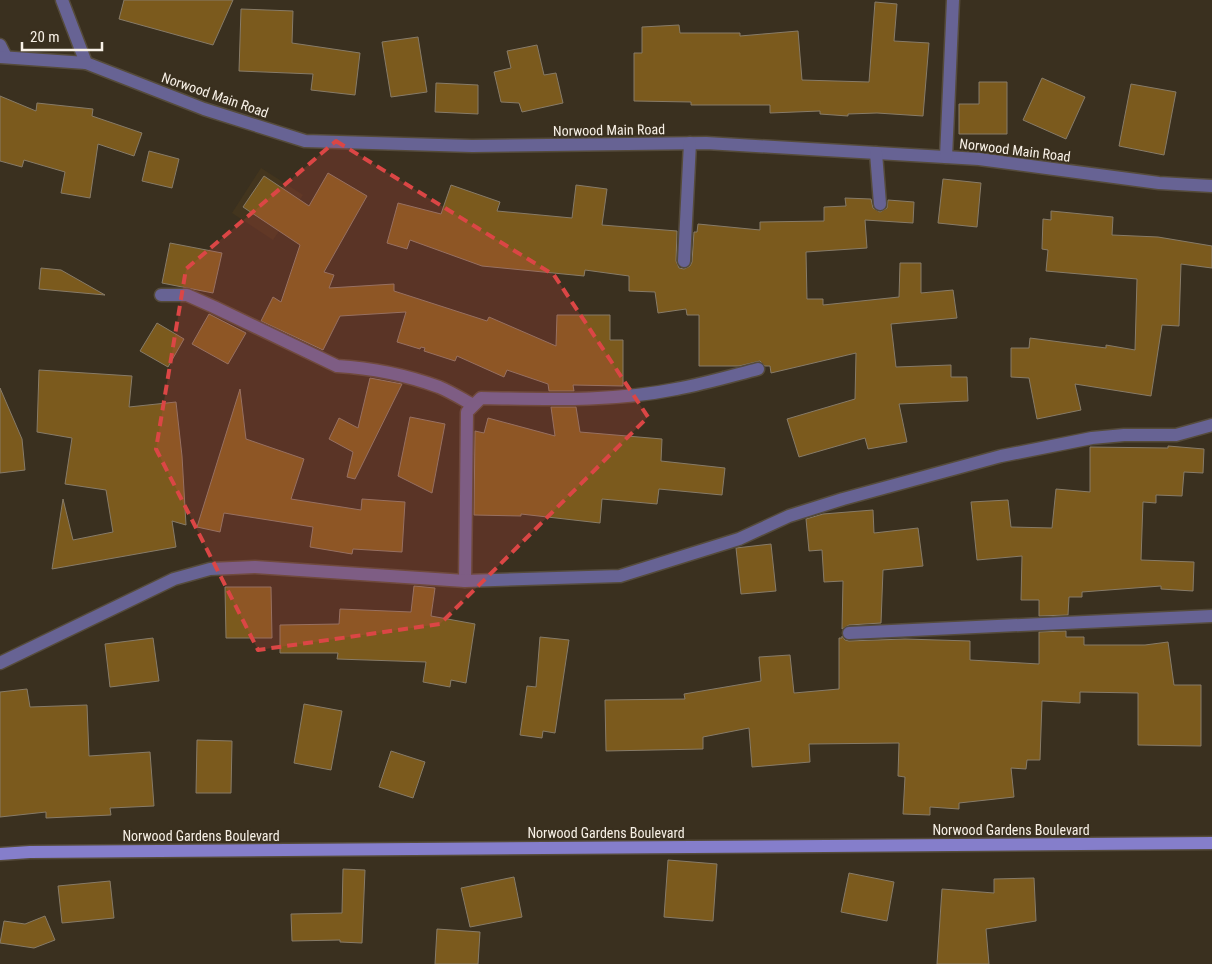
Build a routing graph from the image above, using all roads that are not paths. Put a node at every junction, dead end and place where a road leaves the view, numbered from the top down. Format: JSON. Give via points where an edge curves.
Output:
{"nodes":[{"id":1,"x":62,"y":0,"type":"edge"},
{"id":2,"x":953,"y":0,"type":"edge"},
{"id":3,"x":2,"y":53,"type":"edge"},
{"id":4,"x":86,"y":63,"type":"junction"},
{"id":5,"x":690,"y":144,"type":"junction"},
{"id":6,"x":876,"y":153,"type":"junction"},
{"id":7,"x":946,"y":157,"type":"junction"},
{"id":8,"x":1212,"y":186,"type":"edge"},
{"id":9,"x":880,"y":204,"type":"dead end"},
{"id":10,"x":684,"y":260,"type":"dead end"},
{"id":11,"x":161,"y":295,"type":"dead end"},
{"id":12,"x":758,"y":369,"type":"dead end"},
{"id":13,"x":473,"y":405,"type":"junction"},
{"id":14,"x":1212,"y":425,"type":"edge"},
{"id":15,"x":465,"y":581,"type":"junction"},
{"id":16,"x":1212,"y":616,"type":"edge"},
{"id":17,"x":849,"y":633,"type":"dead end"},
{"id":18,"x":0,"y":663,"type":"edge"},
{"id":19,"x":1212,"y":843,"type":"edge"},
{"id":20,"x":0,"y":854,"type":"edge"}],
"edges":[{"from":1,"to":4,"type":"street"},
{"from":2,"to":7,"type":"street"},
{"from":3,"to":4,"type":"street","name":"Norwood Main Road"},
{"from":4,"to":5,"type":"street","name":"Norwood Main Road","via":[[204,109],[305,142],[472,146]]},
{"from":5,"to":6,"type":"street","name":"Norwood Main Road"},
{"from":5,"to":10,"type":"street"},
{"from":6,"to":7,"type":"street","name":"Norwood Main Road"},
{"from":6,"to":9,"type":"street"},
{"from":7,"to":8,"type":"street","name":"Norwood Main Road","via":[[1159,183]]},
{"from":11,"to":13,"type":"street","via":[[187,295],[337,366],[393,373],[439,388]]},
{"from":12,"to":13,"type":"street","via":[[675,390],[561,400],[481,398]]},
{"from":13,"to":15,"type":"street","via":[[467,412]]},
{"from":14,"to":15,"type":"street","via":[[1176,435],[1092,438],[1001,456],[789,516],[739,539],[620,576]]},
{"from":15,"to":18,"type":"street","via":[[255,567],[210,569],[174,579]]},
{"from":16,"to":17,"type":"street"},
{"from":19,"to":20,"type":"street","name":"Norwood Gardens Boulevard"}]}
